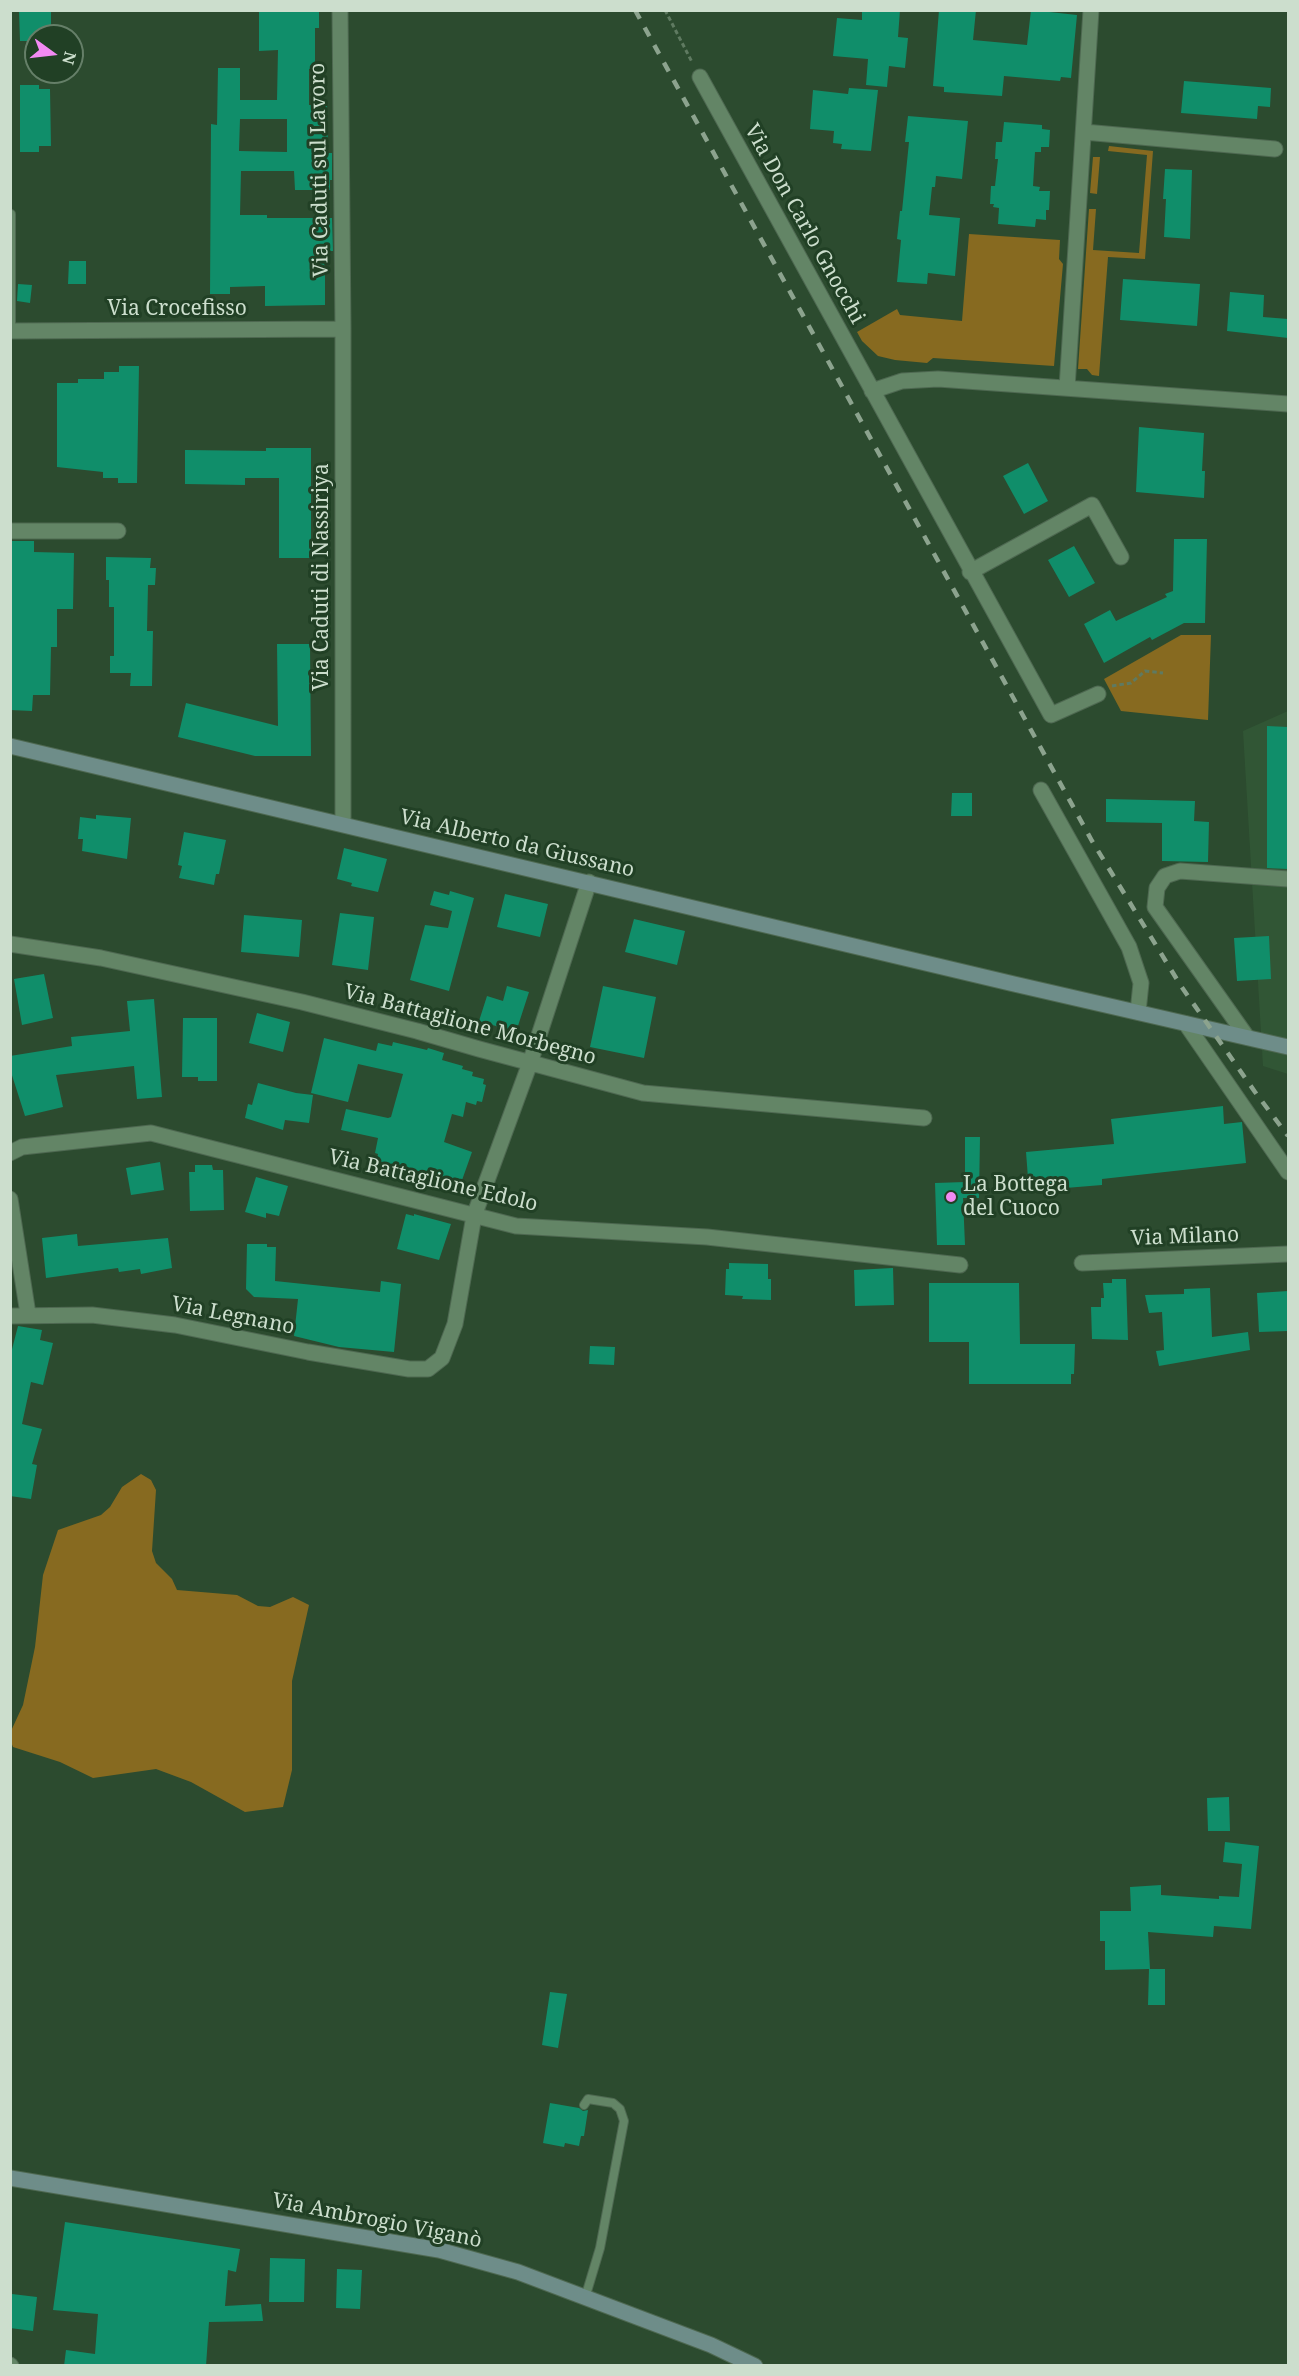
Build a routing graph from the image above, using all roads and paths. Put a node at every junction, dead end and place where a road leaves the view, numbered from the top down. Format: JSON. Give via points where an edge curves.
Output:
{"nodes":[{"id":1,"x":340,"y":10,"type":"edge"},
{"id":2,"x":665,"y":10,"type":"edge"},
{"id":3,"x":1091,"y":10,"type":"edge"},
{"id":4,"x":700,"y":77,"type":"joint"},
{"id":5,"x":1084,"y":132,"type":"junction"},
{"id":6,"x":1275,"y":149,"type":"dead end"},
{"id":7,"x":11,"y":214,"type":"edge"},
{"id":8,"x":343,"y":329,"type":"junction"},
{"id":9,"x":11,"y":332,"type":"edge"},
{"id":10,"x":1067,"y":388,"type":"junction"},
{"id":11,"x":872,"y":391,"type":"junction"},
{"id":12,"x":1288,"y":404,"type":"edge"},
{"id":13,"x":10,"y":531,"type":"edge"},
{"id":14,"x":118,"y":531,"type":"dead end"},
{"id":15,"x":1121,"y":556,"type":"dead end"},
{"id":16,"x":970,"y":572,"type":"junction"},
{"id":17,"x":1162,"y":674,"type":"dead end"},
{"id":18,"x":1098,"y":694,"type":"joint"},
{"id":19,"x":10,"y":746,"type":"edge"},
{"id":20,"x":1041,"y":790,"type":"dead end"},
{"id":21,"x":343,"y":824,"type":"junction"},
{"id":22,"x":1288,"y":879,"type":"edge"},
{"id":23,"x":589,"y":882,"type":"junction"},
{"id":24,"x":10,"y":944,"type":"edge"},
{"id":25,"x":1138,"y":1012,"type":"junction"},
{"id":26,"x":1186,"y":1024,"type":"junction"},
{"id":27,"x":1247,"y":1037,"type":"junction"},
{"id":28,"x":1288,"y":1047,"type":"edge"},
{"id":29,"x":530,"y":1063,"type":"junction"},
{"id":30,"x":924,"y":1118,"type":"dead end"},
{"id":31,"x":10,"y":1153,"type":"edge"},
{"id":32,"x":1288,"y":1172,"type":"edge"},
{"id":33,"x":10,"y":1199,"type":"edge"},
{"id":34,"x":474,"y":1216,"type":"junction"},
{"id":35,"x":1288,"y":1254,"type":"edge"},
{"id":36,"x":1083,"y":1263,"type":"dead end"},
{"id":37,"x":960,"y":1265,"type":"dead end"},
{"id":38,"x":28,"y":1314,"type":"junction"},
{"id":39,"x":10,"y":1316,"type":"edge"},
{"id":40,"x":584,"y":2104,"type":"dead end"},
{"id":41,"x":10,"y":2178,"type":"edge"},
{"id":42,"x":585,"y":2298,"type":"junction"},
{"id":43,"x":755,"y":2366,"type":"edge"}],
"edges":[{"from":1,"to":8,"type":"street","name":"Via Caduti sul Lavoro"},
{"from":2,"to":4,"type":"path"},
{"from":3,"to":5,"type":"street"},
{"from":4,"to":11,"type":"street","name":"Via Don Carlo Gnocchi"},
{"from":5,"to":6,"type":"street"},
{"from":5,"to":10,"type":"street"},
{"from":7,"to":9,"type":"lane"},
{"from":8,"to":9,"type":"street","name":"Via Crocefisso"},
{"from":8,"to":21,"type":"street","name":"Via Caduti di Nassiriya"},
{"from":10,"to":11,"type":"street","via":[[938,379],[902,381]]},
{"from":10,"to":12,"type":"street"},
{"from":11,"to":16,"type":"street","name":"Via Don Carlo Gnocchi"},
{"from":13,"to":14,"type":"street"},
{"from":15,"to":16,"type":"street","via":[[1092,505]]},
{"from":16,"to":18,"type":"street","name":"Via Don Carlo Gnocchi","via":[[1051,715]]},
{"from":17,"to":18,"type":"path","via":[[1145,672],[1133,682]]},
{"from":19,"to":21,"type":"street","name":"Via Alberto da Giussano"},
{"from":20,"to":25,"type":"street","via":[[1129,947],[1142,983]]},
{"from":21,"to":23,"type":"street","name":"Via Alberto da Giussano"},
{"from":22,"to":27,"type":"street","via":[[1180,871],[1166,876],[1157,888],[1155,907]]},
{"from":23,"to":25,"type":"street","name":"Via Alberto da Giussano"},
{"from":23,"to":29,"type":"street"},
{"from":24,"to":29,"type":"street","name":"Via Battaglione Morbegno","via":[[101,958],[279,997],[417,1030]]},
{"from":25,"to":26,"type":"street","name":"Via Alberto da Giussano"},
{"from":26,"to":27,"type":"street","name":"Via Alberto da Giussano"},
{"from":26,"to":32,"type":"street"},
{"from":27,"to":28,"type":"street","name":"Via Alberto da Giussano"},
{"from":29,"to":30,"type":"street","name":"Via Battaglione Morbegno","via":[[644,1093]]},
{"from":29,"to":34,"type":"street"},
{"from":31,"to":34,"type":"street","name":"Via Battaglione Edolo","via":[[22,1147],[151,1132]]},
{"from":33,"to":38,"type":"street"},
{"from":34,"to":37,"type":"street","name":"Via Battaglione Edolo","via":[[516,1226],[707,1237]]},
{"from":34,"to":38,"type":"street","name":"Via Legnano","via":[[454,1324],[442,1358],[428,1369],[308,1352],[175,1325],[92,1315]]},
{"from":35,"to":36,"type":"street","name":"Via Milano"},
{"from":38,"to":39,"type":"street","name":"Via Legnano"},
{"from":40,"to":42,"type":"lane","via":[[588,2099],[613,2103],[624,2121],[600,2248]]},
{"from":41,"to":42,"type":"street","name":"Via Ambrogio Viganò","via":[[439,2250],[518,2272]]},
{"from":42,"to":43,"type":"street","name":"Via Ambrogio Viganò","via":[[711,2345]]}]}
